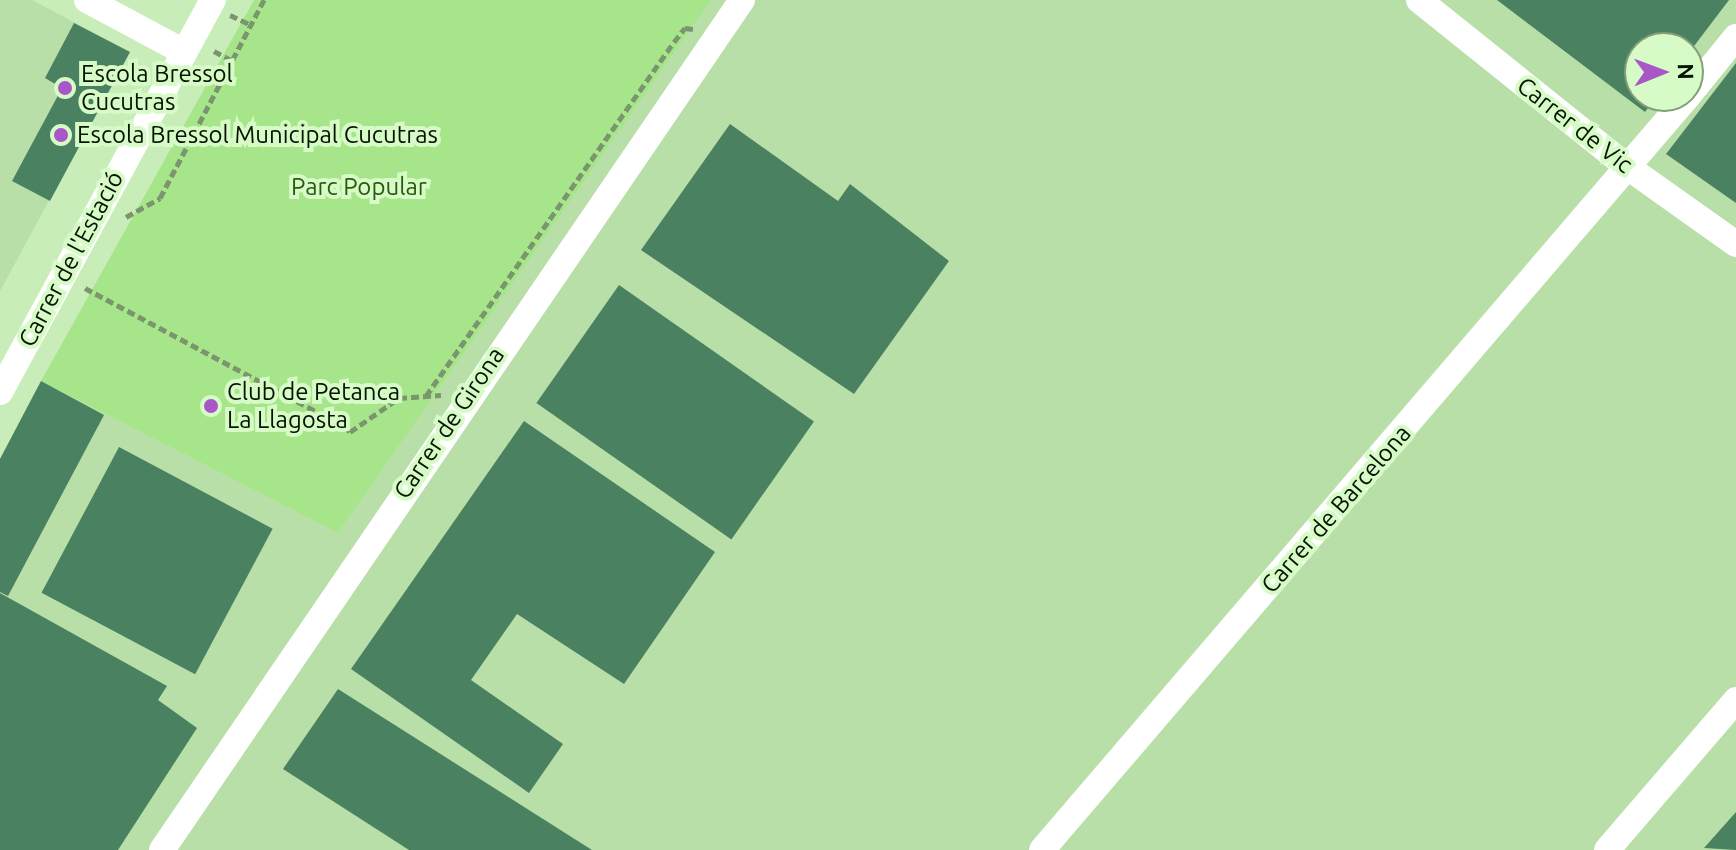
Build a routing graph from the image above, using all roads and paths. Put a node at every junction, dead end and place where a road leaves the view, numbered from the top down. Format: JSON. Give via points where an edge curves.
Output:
{"nodes":[{"id":1,"x":87,"y":0,"type":"edge"},
{"id":2,"x":213,"y":0,"type":"edge"},
{"id":3,"x":264,"y":0,"type":"edge"},
{"id":4,"x":742,"y":0,"type":"edge"},
{"id":5,"x":1419,"y":0,"type":"edge"},
{"id":6,"x":716,"y":37,"type":"junction"},
{"id":7,"x":1736,"y":37,"type":"edge"},
{"id":8,"x":182,"y":51,"type":"junction"},
{"id":9,"x":1704,"y":76,"type":"edge"},
{"id":10,"x":1675,"y":112,"type":"edge"},
{"id":11,"x":1629,"y":168,"type":"junction"},
{"id":12,"x":113,"y":225,"type":"dead end"},
{"id":13,"x":1736,"y":244,"type":"edge"},
{"id":14,"x":62,"y":276,"type":"junction"},
{"id":15,"x":476,"y":383,"type":"junction"},
{"id":16,"x":0,"y":392,"type":"edge"},
{"id":17,"x":426,"y":396,"type":"junction"},
{"id":18,"x":1736,"y":700,"type":"edge"},
{"id":19,"x":162,"y":850,"type":"edge"},
{"id":20,"x":1042,"y":850,"type":"edge"},
{"id":21,"x":1607,"y":850,"type":"edge"}],
"edges":[{"from":1,"to":8,"type":"street"},
{"from":2,"to":8,"type":"street","name":"Carrer de l'Estació"},
{"from":3,"to":12,"type":"path","via":[[160,198]]},
{"from":4,"to":6,"type":"street","name":"Carrer de Girona"},
{"from":5,"to":11,"type":"street","name":"Carrer de Vic"},
{"from":6,"to":15,"type":"street","name":"Carrer de Girona"},
{"from":6,"to":17,"type":"path","via":[[685,28]]},
{"from":7,"to":9,"type":"street","name":"Carrer de Barcelona"},
{"from":8,"to":14,"type":"street","name":"Carrer de l'Estació"},
{"from":10,"to":11,"type":"street","name":"Carrer de Barcelona"},
{"from":11,"to":13,"type":"street","name":"Carrer de Vic"},
{"from":11,"to":20,"type":"street","name":"Carrer de Barcelona"},
{"from":14,"to":16,"type":"street","name":"Carrer de l'Estació"},
{"from":14,"to":17,"type":"path","via":[[323,415],[338,418],[350,432],[399,398]]},
{"from":15,"to":17,"type":"path"},
{"from":15,"to":19,"type":"street","name":"Carrer de Girona"},
{"from":18,"to":21,"type":"street"}]}
